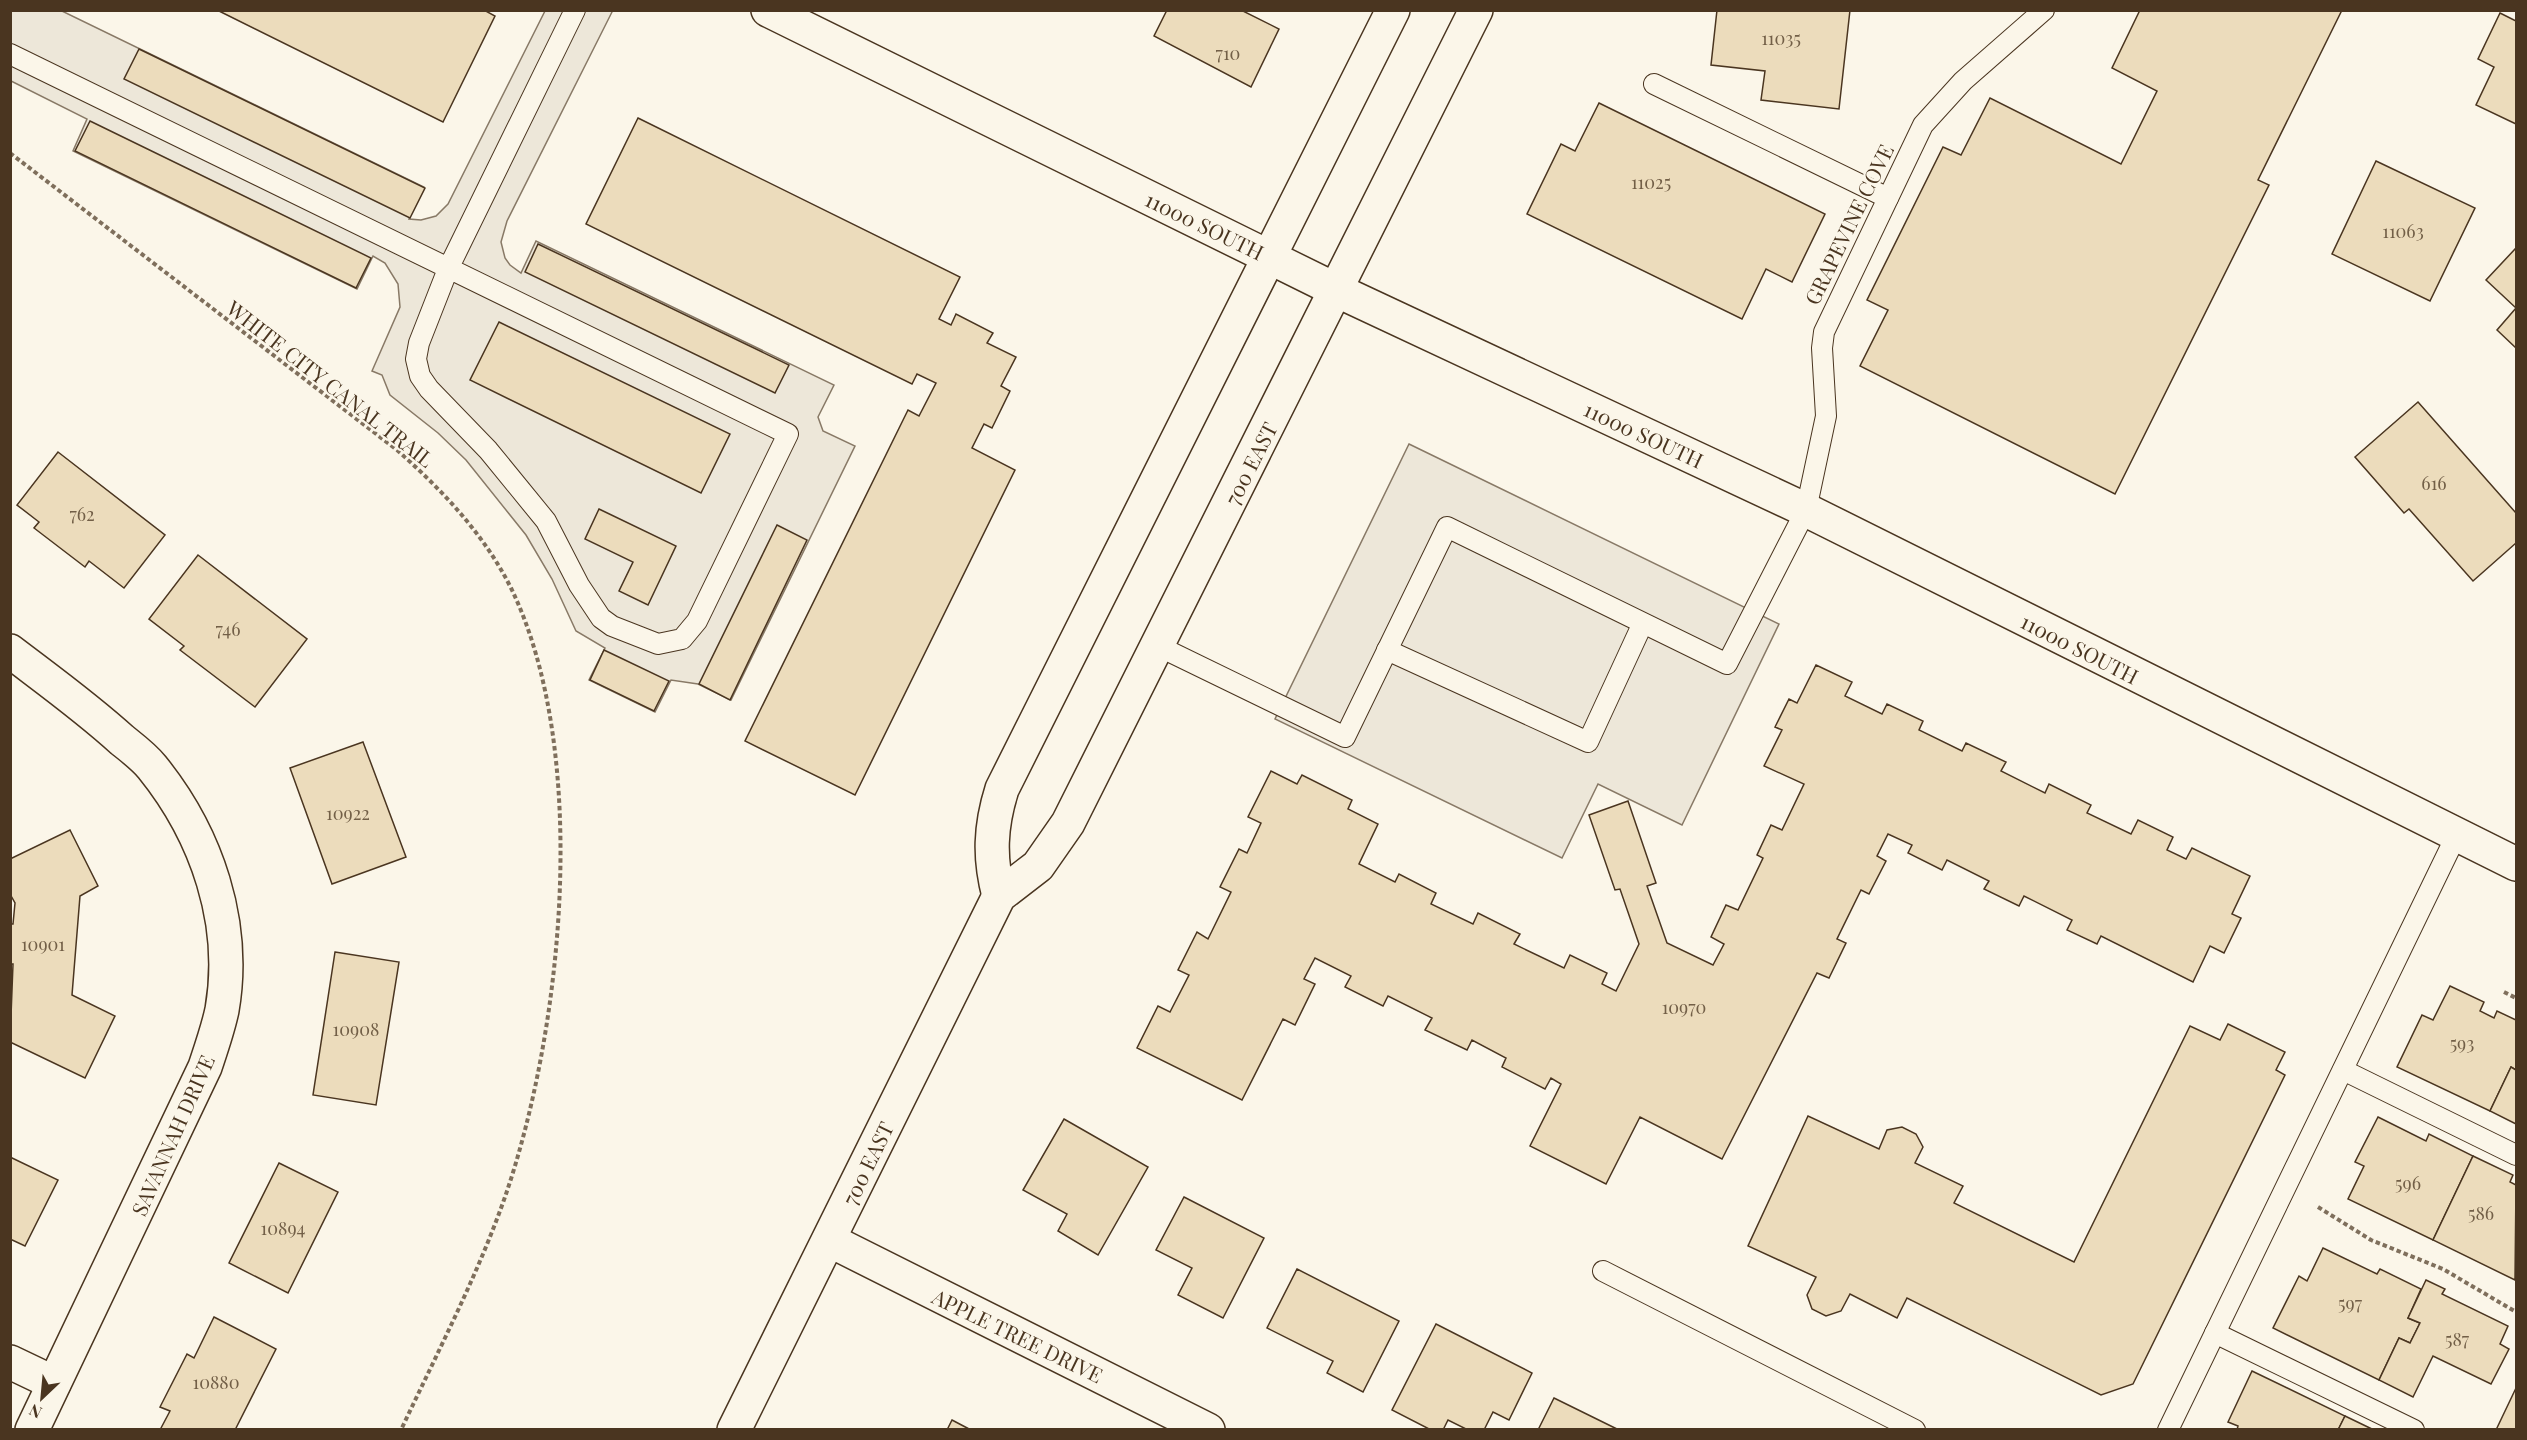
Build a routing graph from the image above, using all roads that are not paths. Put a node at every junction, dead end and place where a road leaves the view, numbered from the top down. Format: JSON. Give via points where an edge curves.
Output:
{"nodes":[{"id":1,"x":575,"y":10,"type":"edge"},
{"id":2,"x":768,"y":10,"type":"edge"},
{"id":3,"x":1393,"y":10,"type":"edge"},
{"id":4,"x":1476,"y":10,"type":"edge"},
{"id":5,"x":2044,"y":10,"type":"edge"},
{"id":6,"x":10,"y":54,"type":"edge"},
{"id":7,"x":1654,"y":84,"type":"dead end"},
{"id":8,"x":1888,"y":198,"type":"junction"},
{"id":9,"x":1270,"y":257,"type":"junction"},
{"id":10,"x":448,"y":269,"type":"junction"},
{"id":11,"x":1336,"y":290,"type":"junction"},
{"id":12,"x":1806,"y":510,"type":"junction"},
{"id":13,"x":1642,"y":625,"type":"junction"},
{"id":14,"x":1158,"y":645,"type":"junction"},
{"id":15,"x":1387,"y":650,"type":"junction"},
{"id":16,"x":10,"y":651,"type":"edge"},
{"id":17,"x":2457,"y":834,"type":"junction"},
{"id":18,"x":2517,"y":864,"type":"edge"},
{"id":19,"x":999,"y":896,"type":"junction"},
{"id":20,"x":2343,"y":1070,"type":"junction"},
{"id":21,"x":2517,"y":1155,"type":"edge"},
{"id":22,"x":829,"y":1240,"type":"junction"},
{"id":23,"x":1603,"y":1271,"type":"dead end"},
{"id":24,"x":2215,"y":1333,"type":"junction"},
{"id":25,"x":10,"y":1362,"type":"edge"},
{"id":26,"x":54,"y":1383,"type":"junction"},
{"id":27,"x":32,"y":1430,"type":"edge"},
{"id":28,"x":734,"y":1430,"type":"edge"},
{"id":29,"x":1208,"y":1430,"type":"edge"},
{"id":30,"x":1915,"y":1430,"type":"edge"},
{"id":31,"x":2168,"y":1430,"type":"edge"},
{"id":32,"x":2414,"y":1430,"type":"edge"}],
"edges":[{"from":1,"to":10,"type":"lane"},
{"from":2,"to":9,"type":"street","name":"11000 SOUTH"},
{"from":3,"to":9,"type":"street"},
{"from":4,"to":11,"type":"street","name":"700 EAST"},
{"from":5,"to":8,"type":"lane","name":"GRAPEVINE COVE","via":[[1963,81],[1923,125]]},
{"from":6,"to":10,"type":"lane"},
{"from":7,"to":8,"type":"lane"},
{"from":8,"to":12,"type":"lane","name":"GRAPEVINE COVE","via":[[1824,332],[1826,416]]},
{"from":9,"to":11,"type":"street","name":"11000 SOUTH"},
{"from":9,"to":19,"type":"street","via":[[1002,789],[990,842]]},
{"from":10,"to":10,"type":"lane","via":[[788,435],[696,621],[682,639],[672,643],[651,642],[601,618],[546,521],[420,376],[416,359],[419,343]]},
{"from":11,"to":12,"type":"street","name":"11000 SOUTH"},
{"from":11,"to":14,"type":"street","name":"700 EAST"},
{"from":12,"to":13,"type":"lane","name":"GRAPEVINE COVE","via":[[1727,664]]},
{"from":12,"to":17,"type":"street","name":"11000 SOUTH"},
{"from":13,"to":15,"type":"lane","via":[[1588,742]]},
{"from":13,"to":15,"type":"lane","via":[[1447,527]]},
{"from":14,"to":15,"type":"lane","via":[[1345,736]]},
{"from":14,"to":19,"type":"street","name":"700 EAST","via":[[1054,846],[1038,866]]},
{"from":16,"to":26,"type":"street","name":"SAVANNAH DRIVE","via":[[152,766],[182,810],[206,856],[221,904],[225,955],[222,1010],[205,1067]]},
{"from":17,"to":18,"type":"street","name":"11000 SOUTH"},
{"from":17,"to":20,"type":"lane"},
{"from":19,"to":22,"type":"street","name":"700 EAST"},
{"from":20,"to":21,"type":"lane"},
{"from":20,"to":24,"type":"lane"},
{"from":22,"to":28,"type":"street","name":"700 EAST"},
{"from":22,"to":29,"type":"street","name":"APPLE TREE DRIVE"},
{"from":23,"to":30,"type":"lane"},
{"from":24,"to":31,"type":"lane"},
{"from":24,"to":32,"type":"lane"},
{"from":25,"to":26,"type":"street"},
{"from":26,"to":27,"type":"street","name":"SAVANNAH DRIVE"}]}
